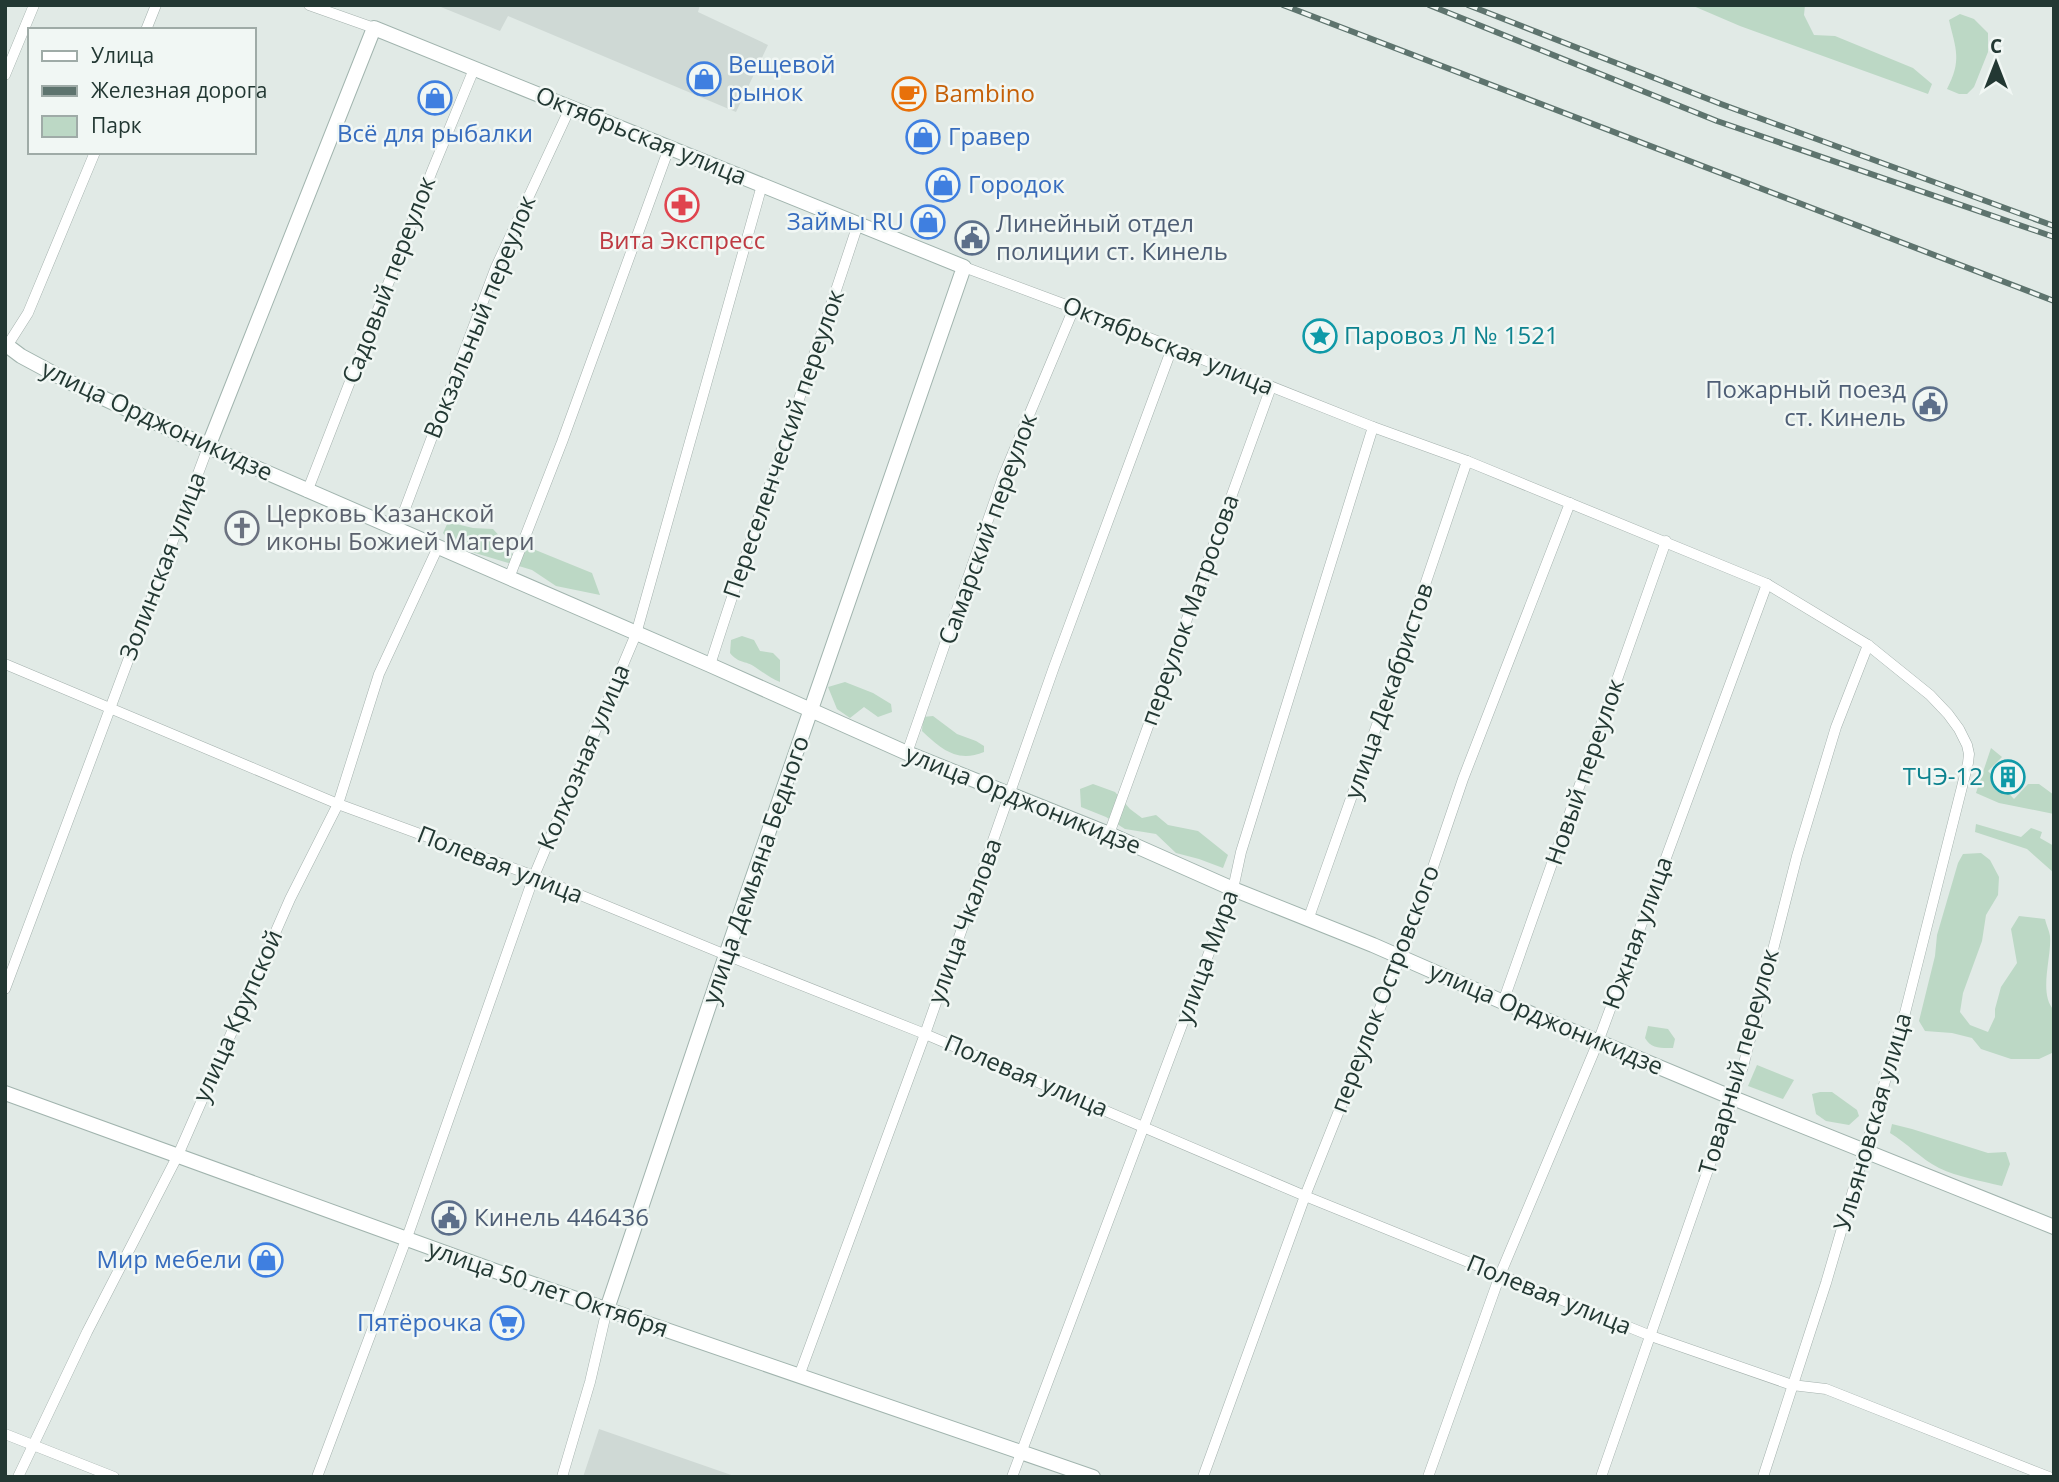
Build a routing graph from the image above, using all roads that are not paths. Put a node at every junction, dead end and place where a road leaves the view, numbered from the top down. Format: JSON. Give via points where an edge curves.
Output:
{"nodes":[{"id":1,"x":34,"y":5,"type":"edge"},
{"id":2,"x":156,"y":5,"type":"edge"},
{"id":3,"x":309,"y":5,"type":"edge"},
{"id":4,"x":147,"y":28,"type":"edge"},
{"id":5,"x":374,"y":28,"type":"junction"},
{"id":6,"x":474,"y":69,"type":"junction"},
{"id":7,"x":5,"y":75,"type":"edge"},
{"id":8,"x":570,"y":108,"type":"junction"},
{"id":9,"x":669,"y":148,"type":"junction"},
{"id":10,"x":94,"y":154,"type":"edge"},
{"id":11,"x":762,"y":185,"type":"junction"},
{"id":12,"x":858,"y":224,"type":"junction"},
{"id":13,"x":964,"y":267,"type":"junction"},
{"id":14,"x":1074,"y":307,"type":"junction"},
{"id":15,"x":6,"y":346,"type":"edge"},
{"id":16,"x":1172,"y":348,"type":"junction"},
{"id":17,"x":1271,"y":387,"type":"junction"},
{"id":18,"x":1373,"y":427,"type":"junction"},
{"id":19,"x":208,"y":447,"type":"junction"},
{"id":20,"x":1467,"y":461,"type":"junction"},
{"id":21,"x":307,"y":492,"type":"junction"},
{"id":22,"x":1570,"y":503,"type":"junction"},
{"id":23,"x":397,"y":530,"type":"junction"},
{"id":24,"x":1666,"y":541,"type":"junction"},
{"id":25,"x":438,"y":547,"type":"junction"},
{"id":26,"x":509,"y":578,"type":"junction"},
{"id":27,"x":1767,"y":584,"type":"junction"},
{"id":28,"x":636,"y":634,"type":"junction"},
{"id":29,"x":1868,"y":645,"type":"junction"},
{"id":30,"x":5,"y":664,"type":"edge"},
{"id":31,"x":710,"y":665,"type":"junction"},
{"id":32,"x":109,"y":708,"type":"junction"},
{"id":33,"x":811,"y":712,"type":"junction"},
{"id":34,"x":907,"y":753,"type":"junction"},
{"id":35,"x":1968,"y":763,"type":"joint"},
{"id":36,"x":1009,"y":794,"type":"junction"},
{"id":37,"x":338,"y":804,"type":"junction"},
{"id":38,"x":1110,"y":834,"type":"junction"},
{"id":39,"x":534,"y":876,"type":"junction"},
{"id":40,"x":1233,"y":889,"type":"junction"},
{"id":41,"x":1308,"y":920,"type":"junction"},
{"id":42,"x":726,"y":955,"type":"junction"},
{"id":43,"x":1399,"y":957,"type":"junction"},
{"id":44,"x":5,"y":989,"type":"edge"},
{"id":45,"x":1503,"y":1002,"type":"junction"},
{"id":46,"x":925,"y":1034,"type":"junction"},
{"id":47,"x":1598,"y":1042,"type":"junction"},
{"id":48,"x":5,"y":1093,"type":"edge"},
{"id":49,"x":1733,"y":1098,"type":"junction"},
{"id":50,"x":1145,"y":1126,"type":"junction"},
{"id":51,"x":1865,"y":1150,"type":"junction"},
{"id":52,"x":178,"y":1156,"type":"junction"},
{"id":53,"x":1305,"y":1196,"type":"junction"},
{"id":54,"x":2054,"y":1227,"type":"edge"},
{"id":55,"x":406,"y":1239,"type":"junction"},
{"id":56,"x":1500,"y":1275,"type":"junction"},
{"id":57,"x":607,"y":1309,"type":"junction"},
{"id":58,"x":1651,"y":1336,"type":"junction"},
{"id":59,"x":799,"y":1376,"type":"junction"},
{"id":60,"x":1792,"y":1385,"type":"junction"},
{"id":61,"x":5,"y":1434,"type":"edge"},
{"id":62,"x":32,"y":1446,"type":"junction"},
{"id":63,"x":1020,"y":1453,"type":"junction"},
{"id":64,"x":18,"y":1477,"type":"edge"},
{"id":65,"x":114,"y":1477,"type":"edge"},
{"id":66,"x":317,"y":1477,"type":"edge"},
{"id":67,"x":562,"y":1477,"type":"edge"},
{"id":68,"x":1012,"y":1477,"type":"edge"},
{"id":69,"x":1093,"y":1477,"type":"edge"},
{"id":70,"x":1203,"y":1477,"type":"edge"},
{"id":71,"x":1428,"y":1477,"type":"edge"},
{"id":72,"x":1601,"y":1477,"type":"edge"},
{"id":73,"x":1763,"y":1477,"type":"edge"},
{"id":74,"x":2049,"y":1477,"type":"edge"}],
"edges":[{"from":1,"to":7,"type":"street"},
{"from":2,"to":4,"type":"street"},
{"from":3,"to":5,"type":"street","name":"Октябрьская улица"},
{"from":5,"to":6,"type":"main road","name":"Октябрьская улица"},
{"from":5,"to":19,"type":"main road","name":"Золинская улица"},
{"from":6,"to":8,"type":"main road","name":"Октябрьская улица"},
{"from":6,"to":21,"type":"street","name":"Садовый переулок"},
{"from":8,"to":9,"type":"main road","name":"Октябрьская улица"},
{"from":8,"to":23,"type":"street","name":"Вокзальный переулок","via":[[496,267]]},
{"from":9,"to":11,"type":"main road","name":"Октябрьская улица"},
{"from":9,"to":26,"type":"street"},
{"from":10,"to":15,"type":"street","via":[[28,313]]},
{"from":11,"to":12,"type":"main road","name":"Октябрьская улица"},
{"from":11,"to":28,"type":"street","name":"Колхозная улица"},
{"from":12,"to":13,"type":"main road","name":"Октябрьская улица"},
{"from":12,"to":31,"type":"street","name":"Переселенческий переулок"},
{"from":13,"to":14,"type":"street","name":"Октябрьская улица"},
{"from":13,"to":33,"type":"main road","name":"улица Демьяна Бедного"},
{"from":14,"to":16,"type":"street","name":"Октябрьская улица"},
{"from":14,"to":34,"type":"street","name":"Самарский переулок","via":[[1003,477]]},
{"from":15,"to":19,"type":"main road","name":"улица Орджоникидзе","via":[[75,385]]},
{"from":16,"to":17,"type":"street","name":"Октябрьская улица"},
{"from":16,"to":36,"type":"street","name":"улица Чкалова"},
{"from":17,"to":18,"type":"street","name":"Октябрьская улица"},
{"from":17,"to":38,"type":"street","name":"переулок Матросова"},
{"from":18,"to":20,"type":"street","name":"Октябрьская улица"},
{"from":18,"to":40,"type":"street","name":"улица Мира"},
{"from":19,"to":21,"type":"main road","name":"улица Орджоникидзе"},
{"from":19,"to":32,"type":"street","name":"Золинская улица"},
{"from":20,"to":22,"type":"street","name":"Октябрьская улица"},
{"from":20,"to":41,"type":"street","name":"улица Декабристов"},
{"from":21,"to":23,"type":"main road","name":"улица Орджоникидзе"},
{"from":22,"to":24,"type":"street","name":"Октябрьская улица"},
{"from":22,"to":43,"type":"street","name":"переулок Островского"},
{"from":23,"to":25,"type":"main road","name":"улица Орджоникидзе"},
{"from":24,"to":27,"type":"street","name":"Октябрьская улица"},
{"from":24,"to":45,"type":"street","name":"Новый переулок"},
{"from":25,"to":26,"type":"main road","name":"улица Орджоникидзе"},
{"from":25,"to":37,"type":"street","name":"улица Крупской","via":[[379,674]]},
{"from":26,"to":28,"type":"main road","name":"улица Орджоникидзе"},
{"from":27,"to":29,"type":"street","name":"Октябрьская улица"},
{"from":27,"to":47,"type":"street","name":"Южная улица"},
{"from":28,"to":31,"type":"main road","name":"улица Орджоникидзе"},
{"from":28,"to":39,"type":"street","name":"Колхозная улица"},
{"from":29,"to":35,"type":"street","name":"Октябрьская улица","via":[[1948,714],[1967,745]]},
{"from":29,"to":49,"type":"street","name":"Товарный переулок","via":[[1836,727],[1797,856]]},
{"from":30,"to":32,"type":"street","name":"Полевая улица"},
{"from":31,"to":33,"type":"main road","name":"улица Орджоникидзе"},
{"from":32,"to":37,"type":"street","name":"Полевая улица"},
{"from":32,"to":44,"type":"street","name":"Золинская улица"},
{"from":33,"to":34,"type":"main road","name":"улица Орджоникидзе"},
{"from":33,"to":42,"type":"main road","name":"улица Демьяна Бедного"},
{"from":34,"to":36,"type":"main road","name":"улица Орджоникидзе"},
{"from":35,"to":51,"type":"street","name":"Ульяновская улица"},
{"from":36,"to":38,"type":"main road","name":"улица Орджоникидзе"},
{"from":36,"to":46,"type":"street","name":"улица Чкалова"},
{"from":37,"to":39,"type":"street","name":"Полевая улица"},
{"from":37,"to":52,"type":"street","name":"улица Крупской","via":[[290,899]]},
{"from":38,"to":40,"type":"main road","name":"улица Орджоникидзе"},
{"from":39,"to":42,"type":"street","name":"Полевая улица"},
{"from":39,"to":55,"type":"street","name":"Колхозная улица"},
{"from":40,"to":41,"type":"main road","name":"улица Орджоникидзе"},
{"from":40,"to":50,"type":"street","name":"улица Мира"},
{"from":41,"to":43,"type":"main road","name":"улица Орджоникидзе"},
{"from":42,"to":46,"type":"street","name":"Полевая улица"},
{"from":42,"to":57,"type":"main road","name":"улица Демьяна Бедного"},
{"from":43,"to":45,"type":"main road","name":"улица Орджоникидзе"},
{"from":43,"to":53,"type":"street","name":"переулок Островского"},
{"from":45,"to":47,"type":"main road","name":"улица Орджоникидзе"},
{"from":46,"to":50,"type":"street","name":"Полевая улица"},
{"from":46,"to":59,"type":"street","name":"улица Чкалова"},
{"from":47,"to":49,"type":"main road","name":"улица Орджоникидзе"},
{"from":47,"to":56,"type":"street","name":"Южная улица"},
{"from":48,"to":52,"type":"main road","name":"улица 50 лет Октября"},
{"from":49,"to":51,"type":"main road","name":"улица Орджоникидзе"},
{"from":49,"to":58,"type":"street","name":"Товарный переулок"},
{"from":50,"to":53,"type":"street","name":"Полевая улица"},
{"from":50,"to":63,"type":"street","name":"улица Мира"},
{"from":51,"to":54,"type":"main road","name":"улица Орджоникидзе"},
{"from":51,"to":60,"type":"street","name":"Ульяновская улица"},
{"from":52,"to":55,"type":"main road","name":"улица 50 лет Октября"},
{"from":52,"to":62,"type":"street","name":"улица Крупской"},
{"from":53,"to":56,"type":"street","name":"Полевая улица"},
{"from":53,"to":70,"type":"street","name":"переулок Островского"},
{"from":55,"to":57,"type":"main road","name":"улица 50 лет Октября"},
{"from":55,"to":66,"type":"street","name":"Колхозная улица"},
{"from":56,"to":58,"type":"street","name":"Полевая улица"},
{"from":56,"to":71,"type":"street","name":"Южная улица"},
{"from":57,"to":59,"type":"main road","name":"улица 50 лет Октября"},
{"from":57,"to":67,"type":"street","name":"улица Демьяна Бедного"},
{"from":58,"to":60,"type":"street","name":"Полевая улица"},
{"from":58,"to":72,"type":"street","name":"Товарный переулок"},
{"from":59,"to":63,"type":"main road","name":"улица 50 лет Октября"},
{"from":60,"to":73,"type":"street","name":"Ульяновская улица"},
{"from":60,"to":74,"type":"street","name":"Полевая улица","via":[[1826,1389]]},
{"from":61,"to":62,"type":"street"},
{"from":62,"to":64,"type":"street","name":"улица Крупской"},
{"from":62,"to":65,"type":"street"},
{"from":63,"to":68,"type":"street","name":"улица Мира"},
{"from":63,"to":69,"type":"main road","name":"улица 50 лет Октября"}]}
